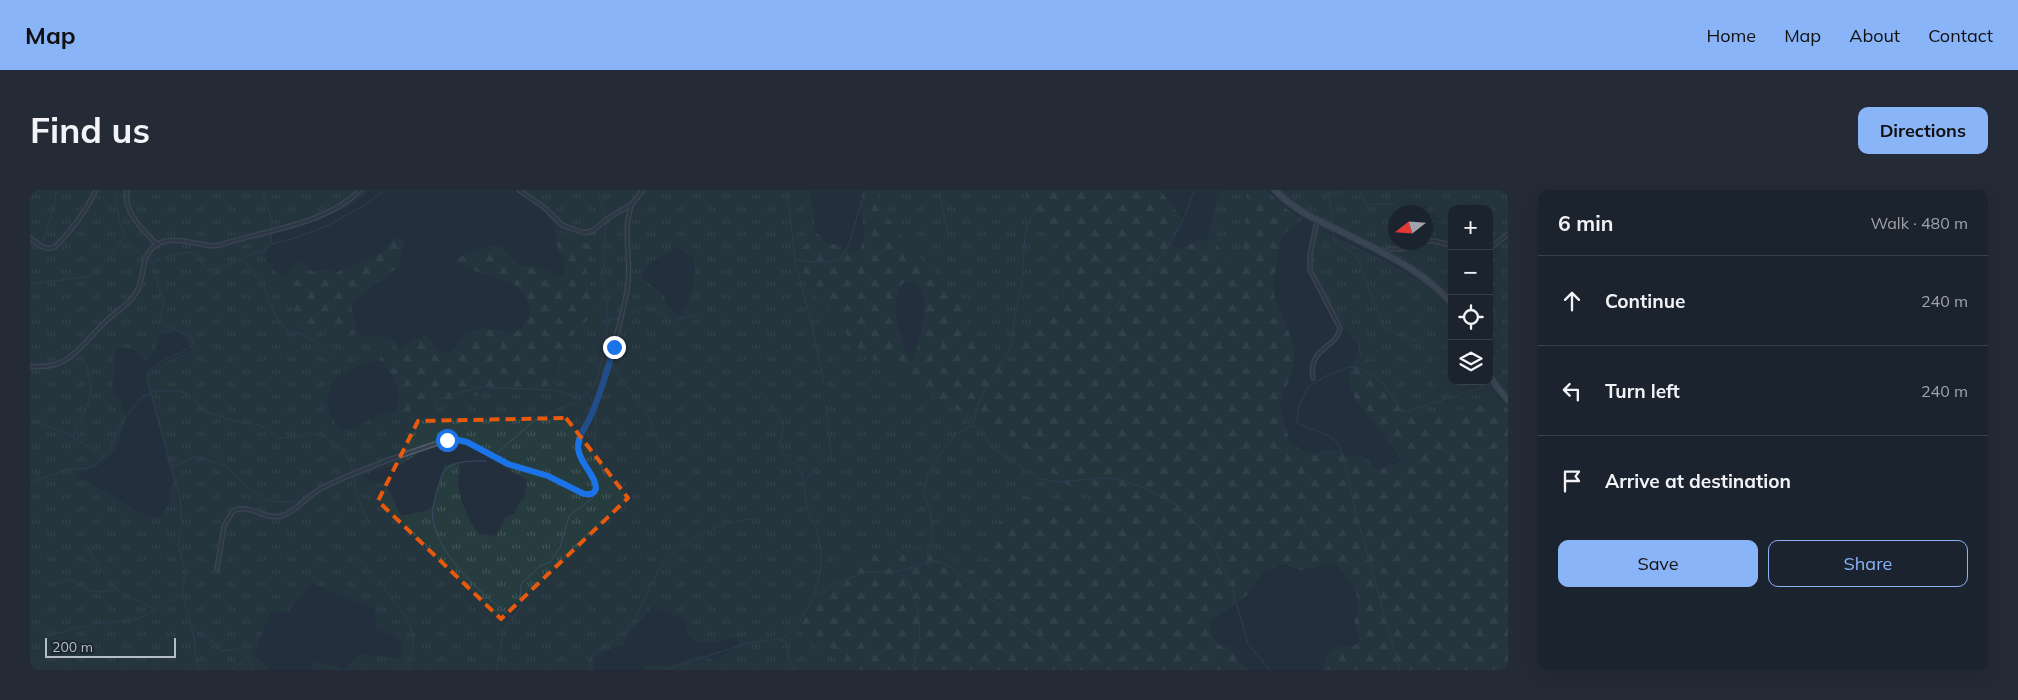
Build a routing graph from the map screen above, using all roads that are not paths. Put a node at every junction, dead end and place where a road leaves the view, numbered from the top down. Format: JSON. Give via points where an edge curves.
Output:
{"nodes":[{"id":1,"x":96,"y":190,"type":"edge"},
{"id":2,"x":127,"y":190,"type":"edge"},
{"id":3,"x":360,"y":190,"type":"edge"},
{"id":4,"x":519,"y":190,"type":"edge"},
{"id":5,"x":643,"y":190,"type":"edge"},
{"id":6,"x":1275,"y":190,"type":"edge"},
{"id":7,"x":632,"y":204,"type":"junction"},
{"id":8,"x":1318,"y":220,"type":"junction"},
{"id":9,"x":1508,"y":234,"type":"edge"},
{"id":10,"x":30,"y":238,"type":"edge"},
{"id":11,"x":1433,"y":241,"type":"edge"},
{"id":12,"x":156,"y":244,"type":"junction"},
{"id":13,"x":1448,"y":244,"type":"edge"},
{"id":14,"x":1493,"y":246,"type":"edge"},
{"id":15,"x":1388,"y":250,"type":"edge"},
{"id":16,"x":1382,"y":253,"type":"junction"},
{"id":17,"x":1448,"y":300,"type":"edge"},
{"id":18,"x":30,"y":366,"type":"edge"},
{"id":19,"x":1313,"y":378,"type":"dead end"},
{"id":20,"x":1493,"y":380,"type":"edge"},
{"id":21,"x":1508,"y":400,"type":"edge"},
{"id":22,"x":217,"y":569,"type":"dead end"}],
"edges":[{"from":1,"to":10,"type":"street","via":[[77,224],[55,246],[44,248]]},
{"from":2,"to":12,"type":"street","via":[[129,212]]},
{"from":3,"to":12,"type":"street","via":[[333,210],[220,245],[168,241]]},
{"from":4,"to":7,"type":"street","via":[[562,225],[584,233],[594,230]]},
{"from":5,"to":7,"type":"street"},
{"from":6,"to":8,"type":"main road","via":[[1299,210]]},
{"from":7,"to":22,"type":"street","via":[[627,227],[628,289],[610,360],[593,412],[579,439],[578,451],[595,481],[595,492],[584,494],[548,476],[508,464],[467,442],[447,440],[321,488],[282,516],[268,516],[245,508],[233,511],[224,526]]},
{"from":8,"to":16,"type":"main road"},
{"from":8,"to":19,"type":"street","via":[[1310,270],[1340,328],[1315,358]]},
{"from":9,"to":14,"type":"street"},
{"from":11,"to":13,"type":"street"},
{"from":12,"to":18,"type":"street","via":[[145,258],[135,296],[104,322],[82,348],[60,362]]},
{"from":15,"to":16,"type":"street"},
{"from":16,"to":17,"type":"main road","via":[[1426,278]]},
{"from":20,"to":21,"type":"main road"}]}
